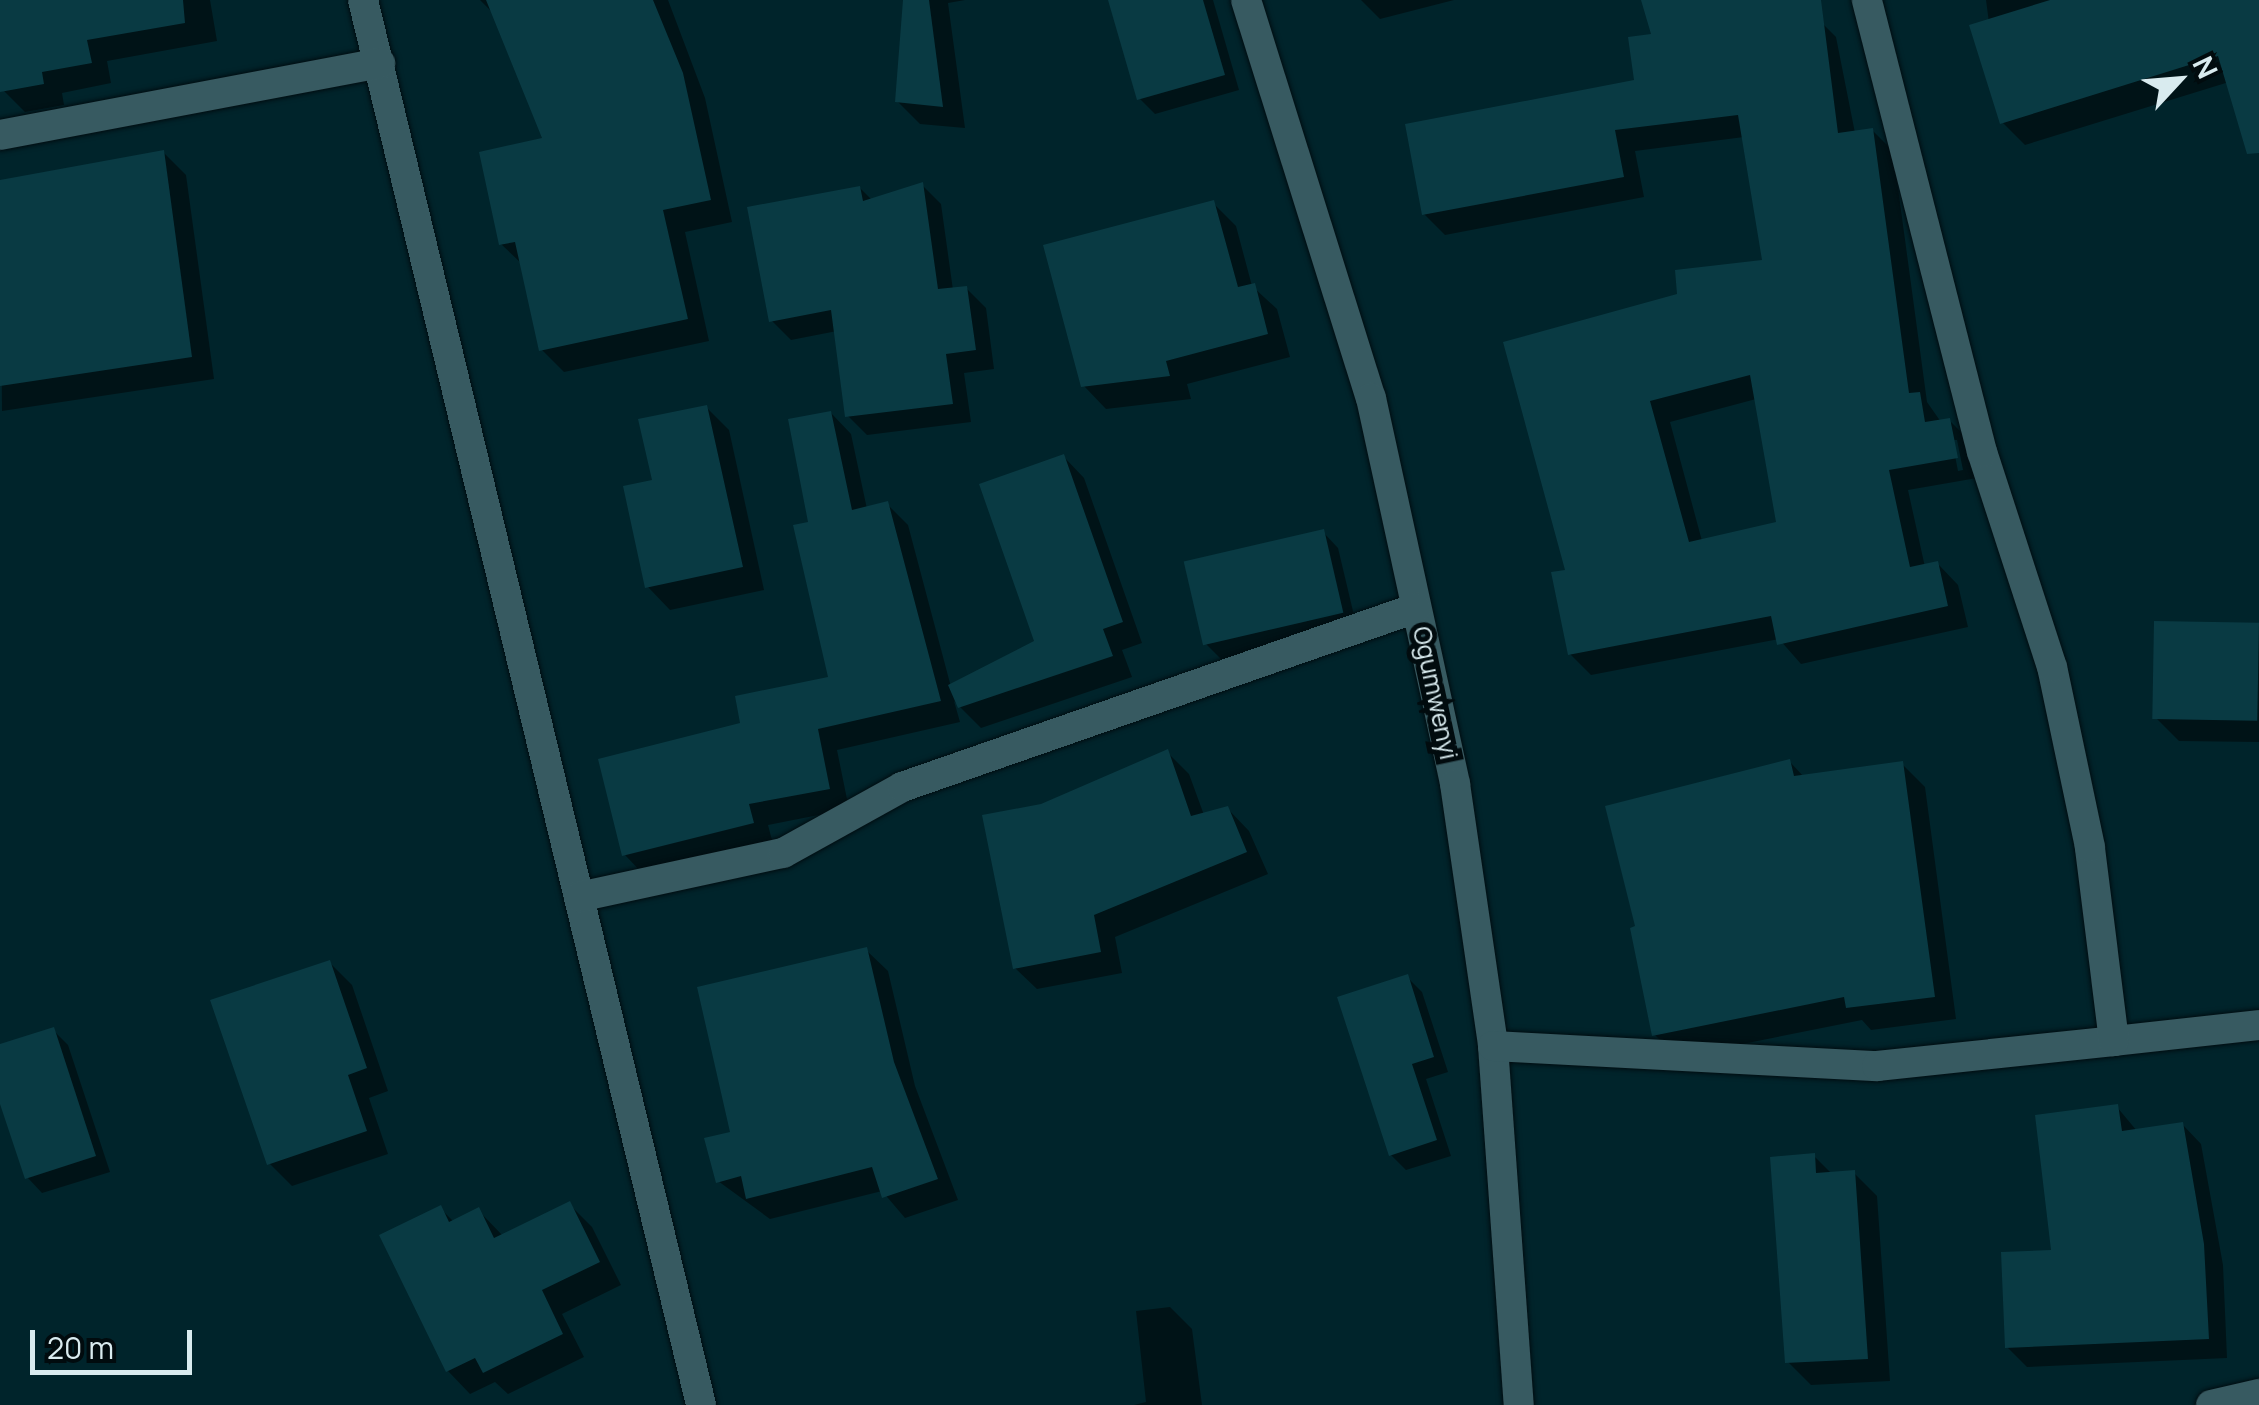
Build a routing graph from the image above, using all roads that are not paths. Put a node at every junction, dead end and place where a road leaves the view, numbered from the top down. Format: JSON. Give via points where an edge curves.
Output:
{"nodes":[{"id":1,"x":363,"y":0,"type":"edge"},
{"id":2,"x":1246,"y":0,"type":"edge"},
{"id":3,"x":1867,"y":0,"type":"edge"},
{"id":4,"x":380,"y":63,"type":"junction"},
{"id":5,"x":0,"y":134,"type":"edge"},
{"id":6,"x":1416,"y":608,"type":"junction"},
{"id":7,"x":580,"y":897,"type":"junction"},
{"id":8,"x":2259,"y":1026,"type":"edge"},
{"id":9,"x":2114,"y":1041,"type":"junction"},
{"id":10,"x":1493,"y":1046,"type":"junction"},
{"id":11,"x":2259,"y":1394,"type":"edge"},
{"id":12,"x":701,"y":1405,"type":"edge"},
{"id":13,"x":1520,"y":1405,"type":"edge"},
{"id":14,"x":2210,"y":1405,"type":"edge"}],
"edges":[{"from":1,"to":4,"type":"street"},
{"from":2,"to":6,"type":"street","name":"Ogumwenyi","via":[[1371,398]]},
{"from":3,"to":9,"type":"street","via":[[1982,452],[2052,667],[2090,847]]},
{"from":4,"to":5,"type":"street"},
{"from":4,"to":7,"type":"street"},
{"from":6,"to":7,"type":"street","via":[[902,787],[782,853]]},
{"from":6,"to":10,"type":"street","name":"Ogumwenyi","via":[[1455,784]]},
{"from":7,"to":12,"type":"street"},
{"from":8,"to":9,"type":"street"},
{"from":9,"to":10,"type":"street","via":[[1877,1066]]},
{"from":10,"to":13,"type":"street","name":"Ogumwenyi"},
{"from":11,"to":14,"type":"street"}]}
